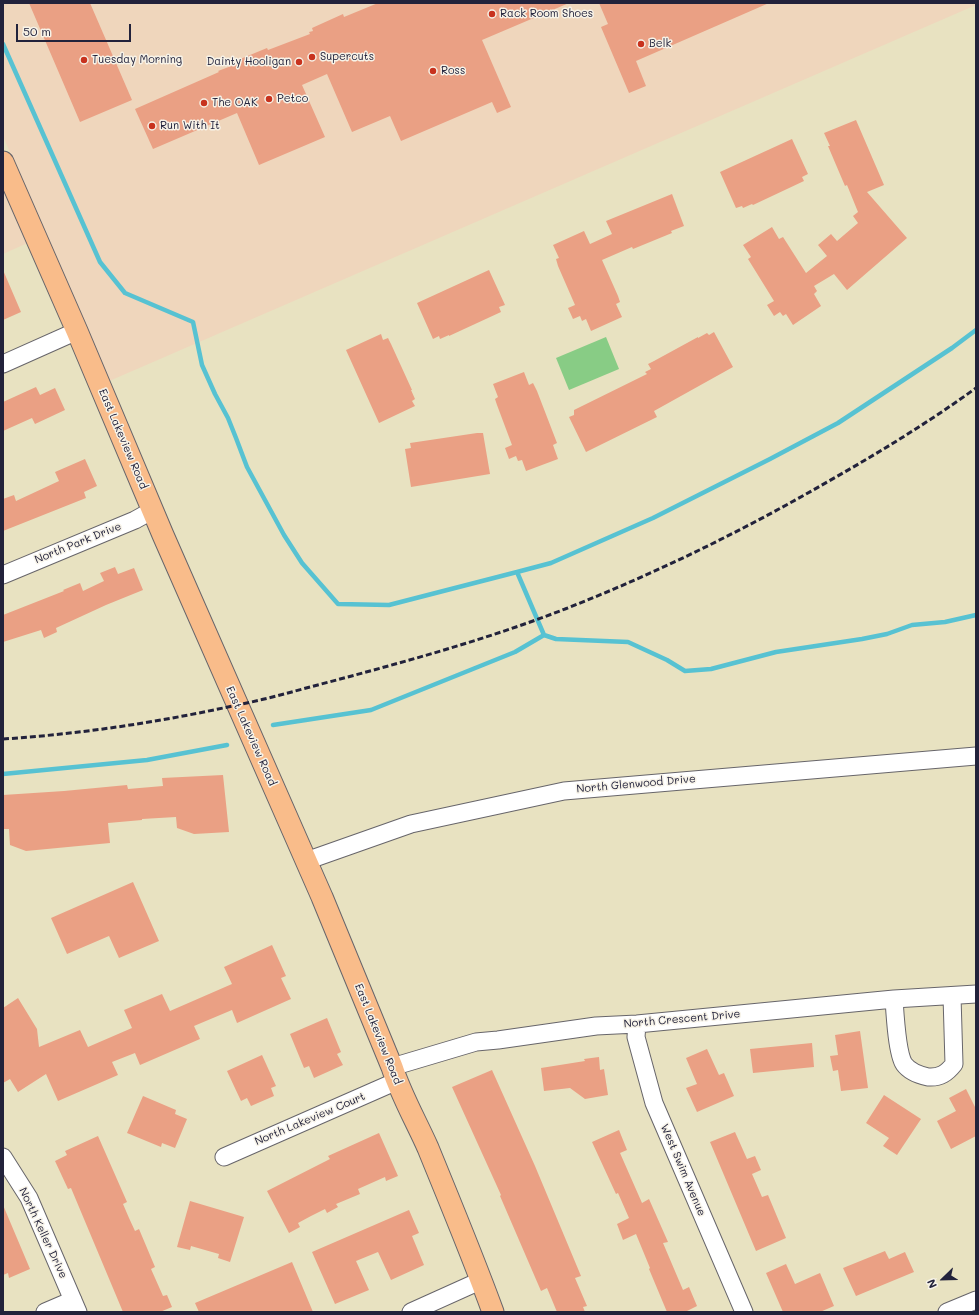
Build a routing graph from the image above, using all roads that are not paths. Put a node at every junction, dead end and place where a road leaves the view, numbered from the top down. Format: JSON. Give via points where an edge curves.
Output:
{"nodes":[{"id":1,"x":3,"y":162,"type":"edge"},
{"id":2,"x":77,"y":331,"type":"junction"},
{"id":3,"x":3,"y":364,"type":"edge"},
{"id":4,"x":153,"y":510,"type":"junction"},
{"id":5,"x":3,"y":574,"type":"edge"},
{"id":6,"x":976,"y":756,"type":"edge"},
{"id":7,"x":306,"y":861,"type":"junction"},
{"id":8,"x":976,"y":994,"type":"edge"},
{"id":9,"x":952,"y":996,"type":"junction"},
{"id":10,"x":894,"y":999,"type":"junction"},
{"id":11,"x":637,"y":1024,"type":"junction"},
{"id":12,"x":395,"y":1074,"type":"junction"},
{"id":13,"x":3,"y":1157,"type":"edge"},
{"id":14,"x":224,"y":1157,"type":"dead end"},
{"id":15,"x":482,"y":1280,"type":"junction"},
{"id":16,"x":976,"y":1300,"type":"edge"},
{"id":17,"x":75,"y":1306,"type":"edge"},
{"id":18,"x":45,"y":1312,"type":"edge"},
{"id":19,"x":411,"y":1312,"type":"edge"},
{"id":20,"x":493,"y":1312,"type":"edge"},
{"id":21,"x":744,"y":1312,"type":"edge"},
{"id":22,"x":947,"y":1312,"type":"edge"}],
"edges":[{"from":1,"to":2,"type":"main road","name":"East Lakeview Road"},
{"from":2,"to":3,"type":"street"},
{"from":2,"to":4,"type":"main road","name":"East Lakeview Road"},
{"from":4,"to":5,"type":"street","name":"North Park Drive","via":[[135,520]]},
{"from":4,"to":7,"type":"main road","name":"East Lakeview Road"},
{"from":6,"to":7,"type":"street","name":"North Glenwood Drive","via":[[564,791],[411,824]]},
{"from":7,"to":12,"type":"main road","name":"East Lakeview Road"},
{"from":8,"to":9,"type":"street","name":"North Crescent Drive"},
{"from":9,"to":10,"type":"street","name":"North Crescent Drive"},
{"from":9,"to":10,"type":"street","via":[[954,1064],[947,1073],[934,1077],[920,1076],[904,1063],[900,1053]]},
{"from":10,"to":11,"type":"street","name":"North Crescent Drive"},
{"from":11,"to":12,"type":"street","name":"North Crescent Drive","via":[[596,1026],[476,1042]]},
{"from":11,"to":21,"type":"street","name":"West Swim Avenue","via":[[636,1037],[654,1104]]},
{"from":12,"to":14,"type":"street","name":"North Lakeview Court"},
{"from":12,"to":15,"type":"main road","name":"East Lakeview Road"},
{"from":13,"to":17,"type":"street","name":"North Keller Drive","via":[[29,1198]]},
{"from":15,"to":19,"type":"street"},
{"from":15,"to":20,"type":"main road","name":"East Lakeview Road"},
{"from":16,"to":22,"type":"street"},
{"from":17,"to":18,"type":"street"}]}
